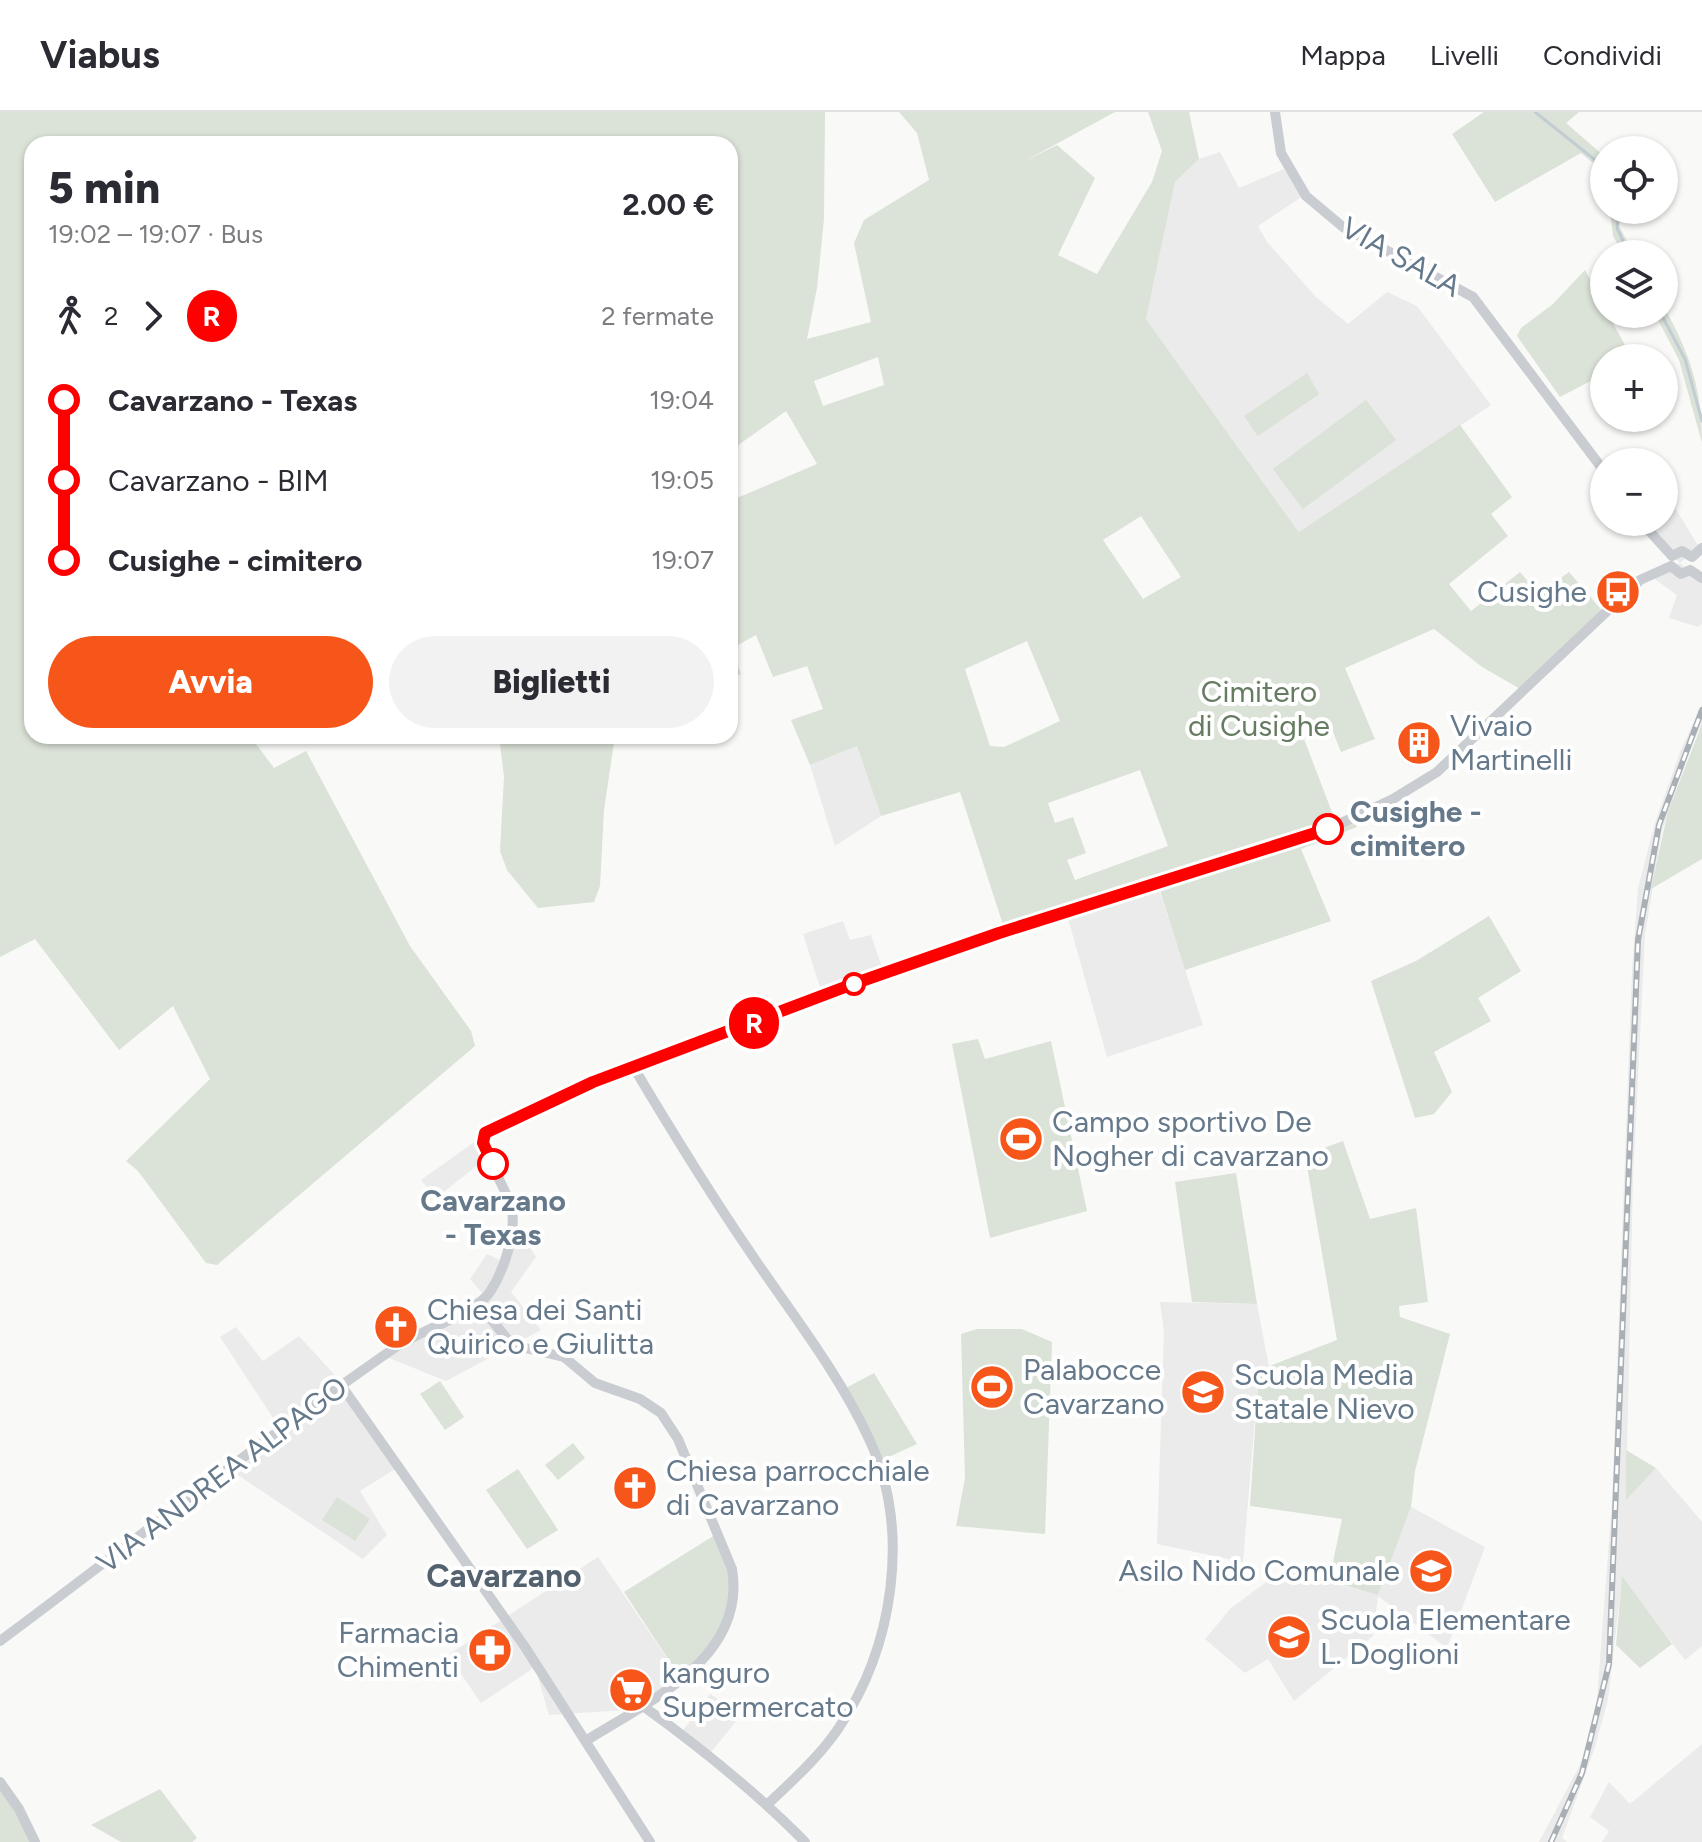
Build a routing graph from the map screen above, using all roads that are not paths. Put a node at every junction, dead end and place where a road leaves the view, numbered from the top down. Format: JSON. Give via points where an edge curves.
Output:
{"nodes":[{"id":1,"x":1275,"y":112,"type":"edge"},
{"id":2,"x":1590,"y":452,"type":"edge"},
{"id":3,"x":1652,"y":536,"type":"edge"},
{"id":4,"x":1702,"y":548,"type":"edge"},
{"id":5,"x":1692,"y":557,"type":"junction"},
{"id":6,"x":1672,"y":561,"type":"junction"},
{"id":7,"x":1690,"y":570,"type":"junction"},
{"id":8,"x":1702,"y":578,"type":"edge"},
{"id":9,"x":634,"y":1068,"type":"junction"},
{"id":10,"x":478,"y":1303,"type":"junction"},
{"id":11,"x":341,"y":1385,"type":"junction"},
{"id":12,"x":0,"y":1641,"type":"edge"},
{"id":13,"x":666,"y":1690,"type":"junction"},
{"id":14,"x":638,"y":1709,"type":"junction"},
{"id":15,"x":662,"y":1720,"type":"junction"},
{"id":16,"x":587,"y":1740,"type":"junction"},
{"id":17,"x":0,"y":1782,"type":"edge"},
{"id":18,"x":768,"y":1804,"type":"junction"},
{"id":19,"x":35,"y":1842,"type":"edge"},
{"id":20,"x":650,"y":1842,"type":"edge"},
{"id":21,"x":805,"y":1842,"type":"edge"}],
"edges":[{"from":1,"to":2,"type":"street","name":"VIA SALA","via":[[1281,153],[1306,196],[1343,227],[1473,297]]},
{"from":3,"to":6,"type":"street"},
{"from":4,"to":5,"type":"street"},
{"from":5,"to":6,"type":"street","via":[[1682,551]]},
{"from":5,"to":7,"type":"street"},
{"from":6,"to":7,"type":"street","via":[[1681,574]]},
{"from":6,"to":9,"type":"street","via":[[1640,580],[1448,762],[1393,799],[1331,828],[999,933]]},
{"from":7,"to":8,"type":"street"},
{"from":9,"to":10,"type":"street","via":[[488,1131],[482,1141],[508,1196],[513,1225],[494,1283]]},
{"from":9,"to":18,"type":"street","via":[[850,1404],[880,1466],[891,1516],[888,1606],[853,1704],[828,1741]]},
{"from":10,"to":11,"type":"street","name":"VIA ANDREA ALPAGO","via":[[408,1338]]},
{"from":10,"to":13,"type":"street","via":[[512,1345],[564,1357],[595,1383],[649,1403],[678,1439],[729,1557],[734,1591],[728,1623],[714,1646]]},
{"from":11,"to":12,"type":"street","name":"VIA ANDREA ALPAGO"},
{"from":11,"to":16,"type":"street"},
{"from":13,"to":14,"type":"street"},
{"from":13,"to":15,"type":"street","via":[[659,1707]]},
{"from":14,"to":15,"type":"street"},
{"from":14,"to":16,"type":"street"},
{"from":15,"to":18,"type":"street"},
{"from":16,"to":20,"type":"street"},
{"from":17,"to":19,"type":"street"},
{"from":18,"to":21,"type":"street"}]}
